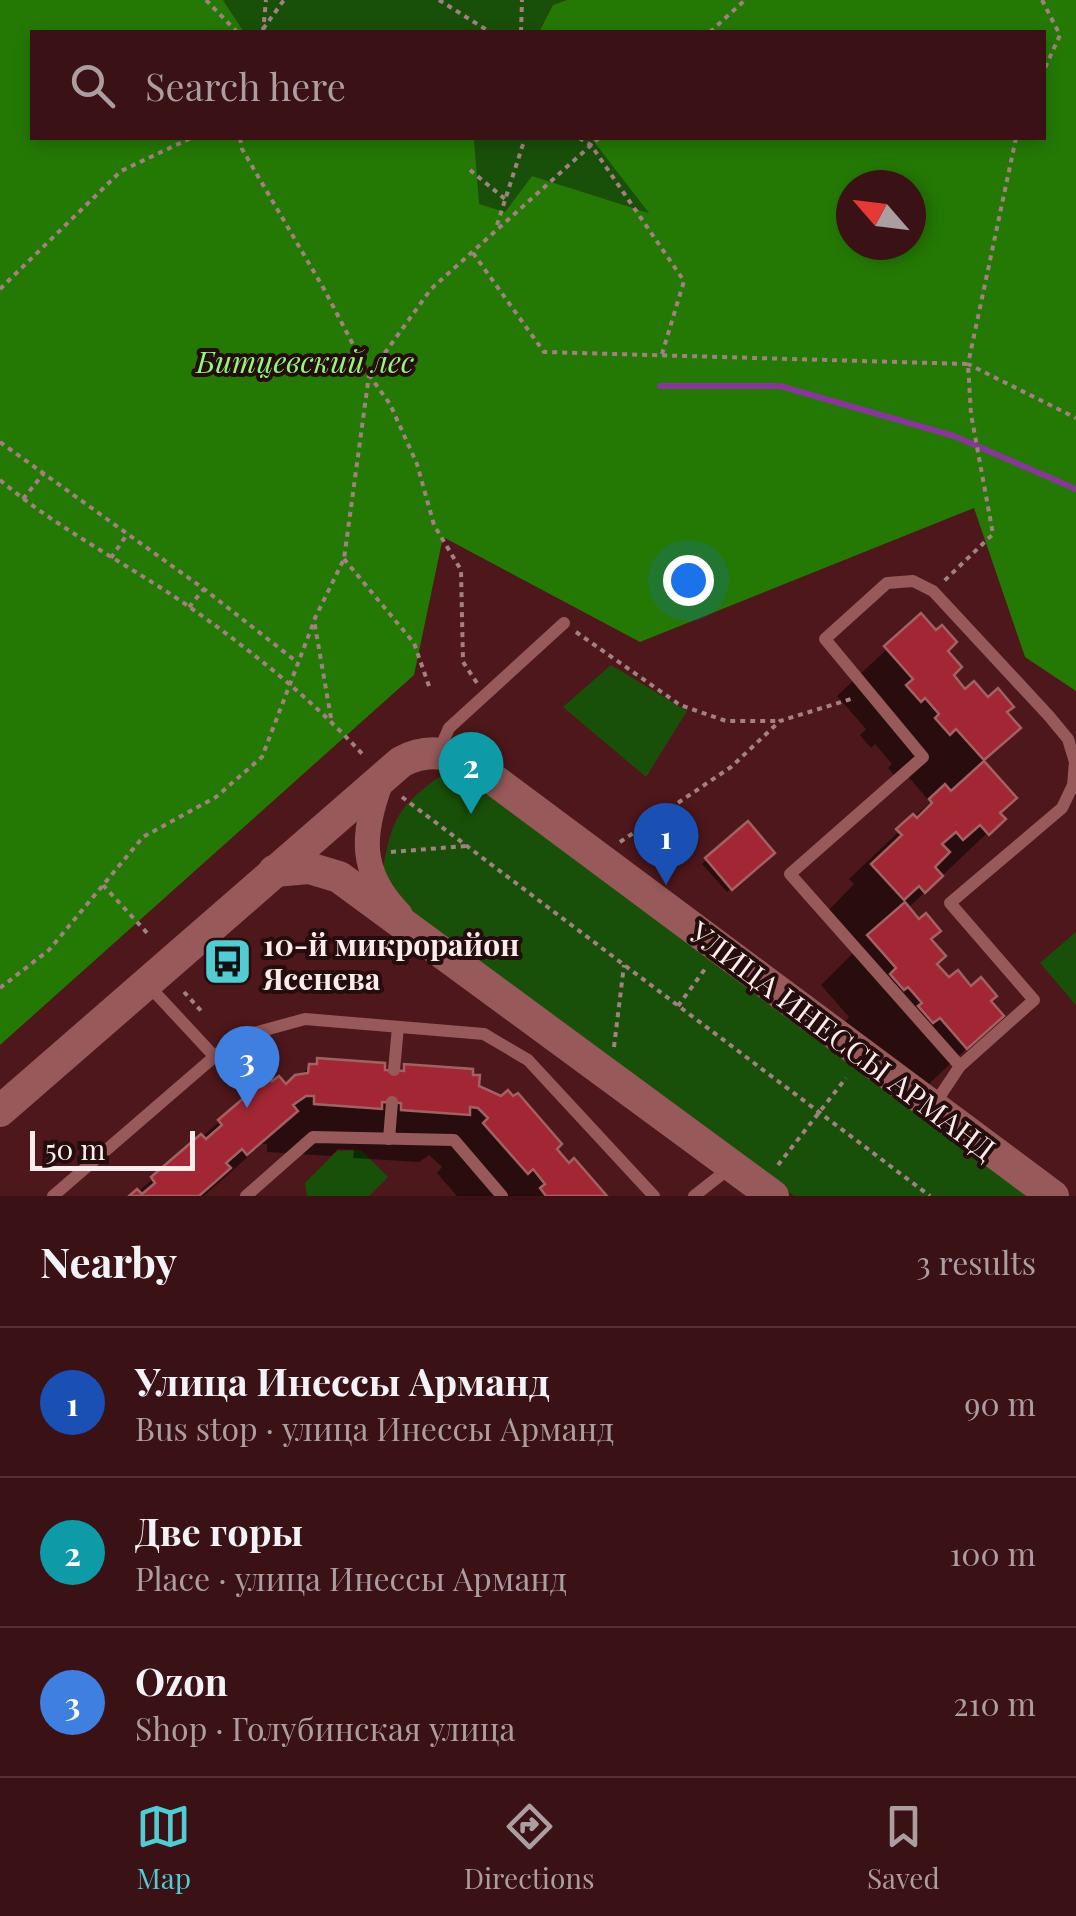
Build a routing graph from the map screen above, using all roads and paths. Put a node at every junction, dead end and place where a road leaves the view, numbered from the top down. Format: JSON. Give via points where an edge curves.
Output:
{"nodes":[{"id":1,"x":206,"y":0,"type":"edge"},
{"id":2,"x":266,"y":0,"type":"edge"},
{"id":3,"x":284,"y":0,"type":"edge"},
{"id":4,"x":439,"y":0,"type":"edge"},
{"id":5,"x":522,"y":0,"type":"edge"},
{"id":6,"x":745,"y":0,"type":"edge"},
{"id":7,"x":1042,"y":0,"type":"edge"},
{"id":8,"x":235,"y":30,"type":"edge"},
{"id":9,"x":263,"y":30,"type":"edge"},
{"id":10,"x":264,"y":30,"type":"edge"},
{"id":11,"x":487,"y":30,"type":"edge"},
{"id":12,"x":521,"y":30,"type":"edge"},
{"id":13,"x":712,"y":30,"type":"edge"},
{"id":14,"x":1046,"y":66,"type":"edge"},
{"id":15,"x":187,"y":140,"type":"edge"},
{"id":16,"x":240,"y":140,"type":"edge"},
{"id":17,"x":524,"y":140,"type":"edge"},
{"id":18,"x":582,"y":140,"type":"edge"},
{"id":19,"x":598,"y":140,"type":"edge"},
{"id":20,"x":1016,"y":140,"type":"edge"},
{"id":21,"x":591,"y":146,"type":"junction"},
{"id":22,"x":470,"y":170,"type":"dead end"},
{"id":23,"x":506,"y":199,"type":"junction"},
{"id":24,"x":495,"y":230,"type":"junction"},
{"id":25,"x":473,"y":254,"type":"junction"},
{"id":26,"x":0,"y":290,"type":"edge"},
{"id":27,"x":662,"y":354,"type":"junction"},
{"id":28,"x":968,"y":364,"type":"junction"},
{"id":29,"x":370,"y":375,"type":"junction"},
{"id":30,"x":1076,"y":418,"type":"edge"},
{"id":31,"x":0,"y":442,"type":"edge"},
{"id":32,"x":44,"y":474,"type":"junction"},
{"id":33,"x":0,"y":480,"type":"edge"},
{"id":34,"x":22,"y":499,"type":"junction"},
{"id":35,"x":128,"y":533,"type":"junction"},
{"id":36,"x":110,"y":559,"type":"junction"},
{"id":37,"x":344,"y":559,"type":"junction"},
{"id":38,"x":204,"y":589,"type":"junction"},
{"id":39,"x":933,"y":591,"type":"junction"},
{"id":40,"x":190,"y":607,"type":"junction"},
{"id":41,"x":314,"y":620,"type":"junction"},
{"id":42,"x":564,"y":624,"type":"joint"},
{"id":43,"x":299,"y":663,"type":"junction"},
{"id":44,"x":290,"y":684,"type":"junction"},
{"id":45,"x":430,"y":690,"type":"dead end"},
{"id":46,"x":870,"y":693,"type":"junction"},
{"id":47,"x":485,"y":695,"type":"junction"},
{"id":48,"x":332,"y":720,"type":"junction"},
{"id":49,"x":780,"y":720,"type":"junction"},
{"id":50,"x":439,"y":751,"type":"junction"},
{"id":51,"x":383,"y":777,"type":"junction"},
{"id":52,"x":616,"y":845,"type":"dead end"},
{"id":53,"x":468,"y":846,"type":"junction"},
{"id":54,"x":381,"y":853,"type":"dead end"},
{"id":55,"x":274,"y":871,"type":"junction"},
{"id":56,"x":103,"y":886,"type":"junction"},
{"id":57,"x":149,"y":935,"type":"dead end"},
{"id":58,"x":423,"y":938,"type":"junction"},
{"id":59,"x":624,"y":964,"type":"junction"},
{"id":60,"x":146,"y":983,"type":"junction"},
{"id":61,"x":0,"y":988,"type":"edge"},
{"id":62,"x":184,"y":992,"type":"dead end"},
{"id":63,"x":204,"y":1014,"type":"dead end"},
{"id":64,"x":398,"y":1027,"type":"junction"},
{"id":65,"x":214,"y":1056,"type":"junction"},
{"id":66,"x":864,"y":1056,"type":"junction"},
{"id":67,"x":960,"y":1066,"type":"junction"},
{"id":68,"x":394,"y":1070,"type":"dead end"},
{"id":69,"x":611,"y":1076,"type":"junction"},
{"id":70,"x":392,"y":1102,"type":"dead end"},
{"id":71,"x":933,"y":1107,"type":"junction"},
{"id":72,"x":0,"y":1111,"type":"edge"},
{"id":73,"x":818,"y":1112,"type":"junction"},
{"id":74,"x":389,"y":1138,"type":"junction"},
{"id":75,"x":732,"y":1166,"type":"junction"},
{"id":76,"x":767,"y":1191,"type":"edge"},
{"id":77,"x":54,"y":1196,"type":"edge"},
{"id":78,"x":246,"y":1196,"type":"edge"},
{"id":79,"x":502,"y":1196,"type":"edge"},
{"id":80,"x":654,"y":1196,"type":"edge"},
{"id":81,"x":694,"y":1196,"type":"edge"},
{"id":82,"x":930,"y":1196,"type":"edge"},
{"id":83,"x":1053,"y":1196,"type":"edge"}],
"edges":[{"from":1,"to":8,"type":"path"},
{"from":2,"to":9,"type":"path"},
{"from":3,"to":10,"type":"path"},
{"from":4,"to":11,"type":"path"},
{"from":5,"to":12,"type":"path"},
{"from":6,"to":13,"type":"path"},
{"from":7,"to":14,"type":"path","via":[[1060,36]]},
{"from":15,"to":26,"type":"path","via":[[122,172]]},
{"from":16,"to":29,"type":"path"},
{"from":17,"to":23,"type":"path"},
{"from":18,"to":21,"type":"path"},
{"from":19,"to":21,"type":"path"},
{"from":20,"to":28,"type":"path"},
{"from":21,"to":24,"type":"path"},
{"from":21,"to":27,"type":"path","via":[[684,282]]},
{"from":22,"to":23,"type":"path"},
{"from":23,"to":24,"type":"path"},
{"from":24,"to":25,"type":"path"},
{"from":25,"to":27,"type":"path","via":[[544,352]]},
{"from":25,"to":29,"type":"path","via":[[431,289]]},
{"from":27,"to":28,"type":"path"},
{"from":28,"to":30,"type":"path"},
{"from":28,"to":39,"type":"path","via":[[994,534]]},
{"from":29,"to":37,"type":"path"},
{"from":29,"to":47,"type":"path","via":[[390,404],[434,525],[461,570],[463,662]]},
{"from":31,"to":32,"type":"path"},
{"from":32,"to":34,"type":"path"},
{"from":32,"to":35,"type":"path"},
{"from":33,"to":34,"type":"path"},
{"from":34,"to":36,"type":"path"},
{"from":35,"to":36,"type":"path"},
{"from":35,"to":38,"type":"path"},
{"from":36,"to":40,"type":"path"},
{"from":37,"to":41,"type":"path"},
{"from":37,"to":45,"type":"path","via":[[414,643]]},
{"from":38,"to":40,"type":"path"},
{"from":38,"to":43,"type":"path"},
{"from":39,"to":46,"type":"lane","via":[[912,581],[887,584],[825,639]]},
{"from":39,"to":67,"type":"lane","via":[[1049,716],[1068,739],[1075,762],[1062,808],[950,903],[1034,1000]]},
{"from":40,"to":44,"type":"path"},
{"from":41,"to":43,"type":"path"},
{"from":41,"to":48,"type":"path"},
{"from":42,"to":47,"type":"lane"},
{"from":42,"to":49,"type":"path","via":[[680,705],[726,721]]},
{"from":43,"to":44,"type":"path"},
{"from":44,"to":48,"type":"path"},
{"from":44,"to":56,"type":"path","via":[[262,757],[216,797],[143,837]]},
{"from":46,"to":49,"type":"path"},
{"from":46,"to":67,"type":"lane","via":[[923,756],[790,874]]},
{"from":47,"to":50,"type":"lane","via":[[449,728]]},
{"from":48,"to":51,"type":"path"},
{"from":49,"to":52,"type":"path","via":[[731,767]]},
{"from":50,"to":51,"type":"street","via":[[417,753]]},
{"from":50,"to":66,"type":"street","name":"УЛИЦА ИНЕССЫ АРМАНД","via":[[490,777]]},
{"from":51,"to":53,"type":"path"},
{"from":51,"to":55,"type":"street"},
{"from":51,"to":58,"type":"street","via":[[368,819],[367,858],[385,899]]},
{"from":53,"to":54,"type":"path"},
{"from":53,"to":59,"type":"path"},
{"from":55,"to":58,"type":"street","via":[[309,868],[339,877]]},
{"from":55,"to":60,"type":"street"},
{"from":56,"to":57,"type":"path"},
{"from":56,"to":61,"type":"path","via":[[49,950]]},
{"from":58,"to":69,"type":"street"},
{"from":59,"to":69,"type":"path"},
{"from":59,"to":73,"type":"path"},
{"from":60,"to":65,"type":"lane"},
{"from":60,"to":72,"type":"street"},
{"from":62,"to":63,"type":"path"},
{"from":64,"to":65,"type":"lane","via":[[305,1018],[236,1038]]},
{"from":64,"to":68,"type":"lane"},
{"from":64,"to":80,"type":"lane","via":[[484,1034],[510,1048]]},
{"from":65,"to":77,"type":"lane"},
{"from":66,"to":71,"type":"street","name":"УЛИЦА ИНЕССЫ АРМАНД"},
{"from":66,"to":73,"type":"path"},
{"from":67,"to":71,"type":"lane"},
{"from":69,"to":75,"type":"street"},
{"from":70,"to":74,"type":"lane"},
{"from":71,"to":83,"type":"street","name":"УЛИЦА ИНЕССЫ АРМАНД"},
{"from":73,"to":76,"type":"path"},
{"from":73,"to":82,"type":"path"},
{"from":74,"to":78,"type":"lane","via":[[313,1137]]},
{"from":74,"to":79,"type":"lane","via":[[454,1140]]},
{"from":75,"to":76,"type":"street"},
{"from":75,"to":81,"type":"lane"}]}
